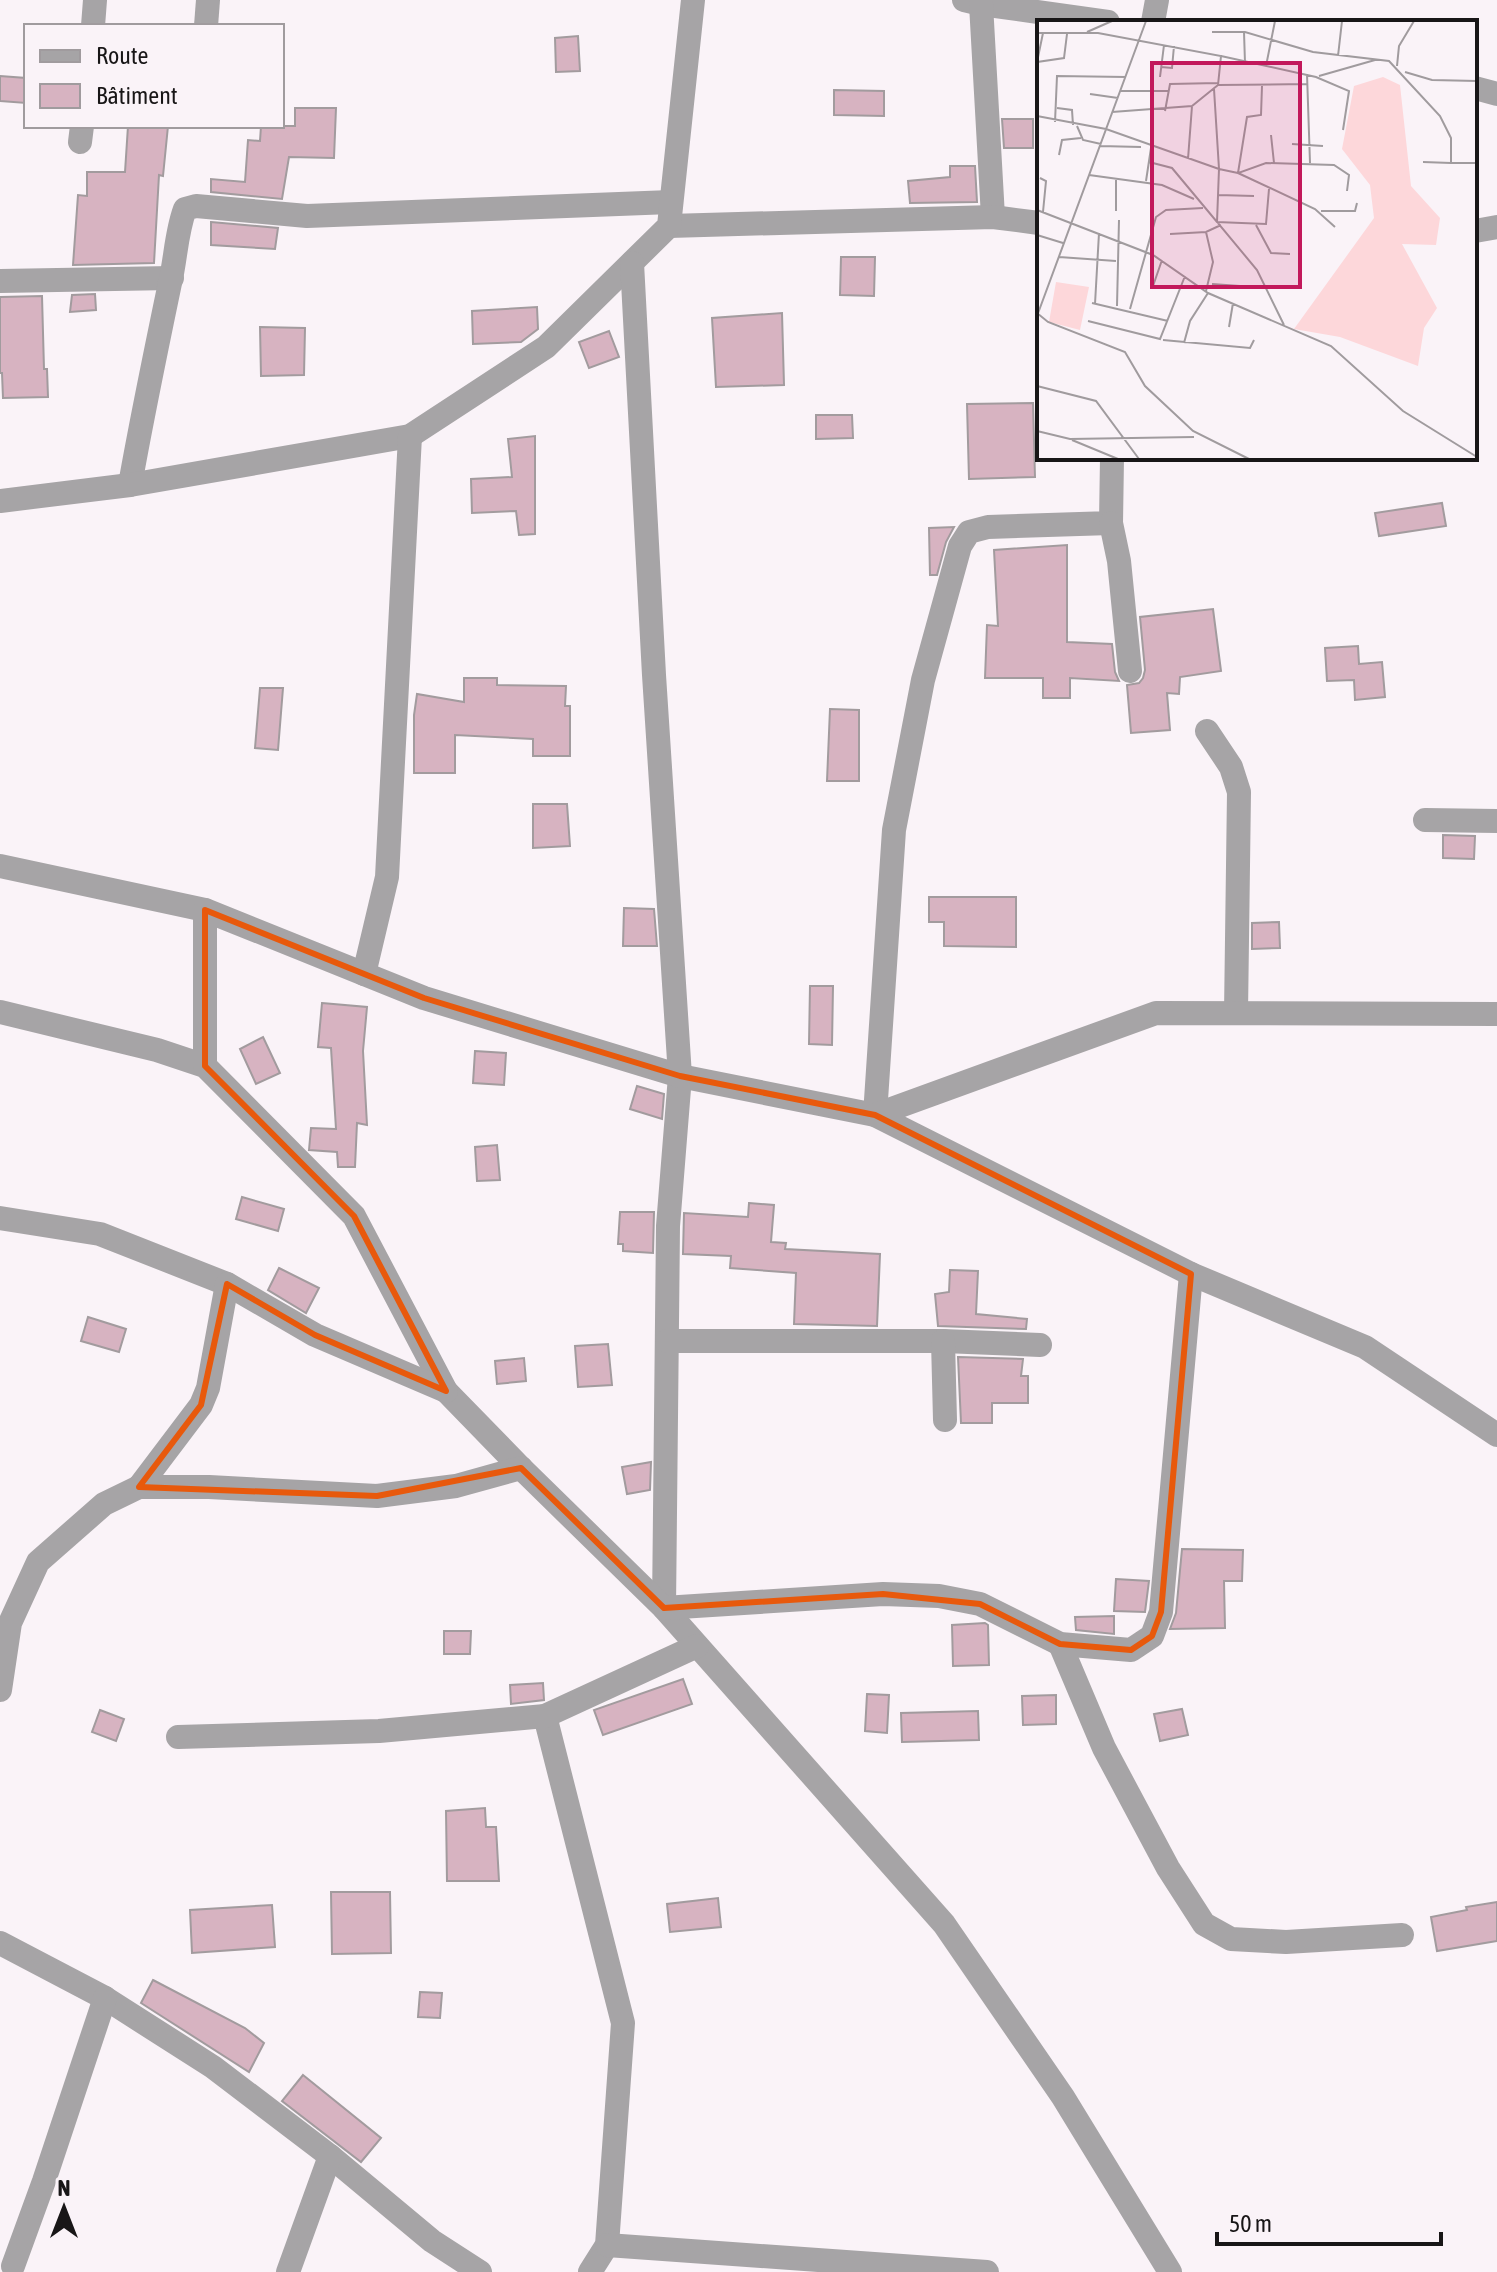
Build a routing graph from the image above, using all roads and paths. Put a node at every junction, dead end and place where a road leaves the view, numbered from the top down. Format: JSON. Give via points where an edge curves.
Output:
{"nodes":[{"id":1,"x":95,"y":0,"type":"edge"},
{"id":2,"x":208,"y":0,"type":"edge"},
{"id":3,"x":693,"y":0,"type":"edge"},
{"id":4,"x":1157,"y":0,"type":"edge"},
{"id":5,"x":972,"y":2,"type":"edge"},
{"id":6,"x":1094,"y":20,"type":"edge"},
{"id":7,"x":1153,"y":20,"type":"edge"},
{"id":8,"x":93,"y":24,"type":"edge"},
{"id":9,"x":206,"y":24,"type":"edge"},
{"id":10,"x":1477,"y":89,"type":"edge"},
{"id":11,"x":1497,"y":94,"type":"edge"},
{"id":12,"x":670,"y":214,"type":"junction"},
{"id":13,"x":993,"y":217,"type":"junction"},
{"id":14,"x":1037,"y":223,"type":"edge"},
{"id":15,"x":1497,"y":227,"type":"edge"},
{"id":16,"x":1477,"y":231,"type":"edge"},
{"id":17,"x":632,"y":263,"type":"junction"},
{"id":18,"x":172,"y":278,"type":"junction"},
{"id":19,"x":0,"y":281,"type":"edge"},
{"id":20,"x":410,"y":436,"type":"junction"},
{"id":21,"x":1112,"y":460,"type":"edge"},
{"id":22,"x":130,"y":485,"type":"junction"},
{"id":23,"x":0,"y":501,"type":"edge"},
{"id":24,"x":1111,"y":523,"type":"junction"},
{"id":25,"x":1130,"y":671,"type":"dead end"},
{"id":26,"x":1207,"y":731,"type":"dead end"},
{"id":27,"x":1425,"y":820,"type":"dead end"},
{"id":28,"x":1497,"y":821,"type":"edge"},
{"id":29,"x":0,"y":866,"type":"edge"},
{"id":30,"x":205,"y":910,"type":"junction"},
{"id":31,"x":364,"y":974,"type":"junction"},
{"id":32,"x":0,"y":1012,"type":"edge"},
{"id":33,"x":1236,"y":1013,"type":"junction"},
{"id":34,"x":1497,"y":1014,"type":"edge"},
{"id":35,"x":205,"y":1066,"type":"junction"},
{"id":36,"x":680,"y":1076,"type":"junction"},
{"id":37,"x":875,"y":1115,"type":"junction"},
{"id":38,"x":0,"y":1218,"type":"edge"},
{"id":39,"x":1191,"y":1274,"type":"junction"},
{"id":40,"x":227,"y":1284,"type":"junction"},
{"id":41,"x":667,"y":1341,"type":"junction"},
{"id":42,"x":943,"y":1341,"type":"junction"},
{"id":43,"x":1040,"y":1345,"type":"dead end"},
{"id":44,"x":446,"y":1391,"type":"junction"},
{"id":45,"x":945,"y":1420,"type":"dead end"},
{"id":46,"x":1497,"y":1435,"type":"edge"},
{"id":47,"x":521,"y":1468,"type":"junction"},
{"id":48,"x":139,"y":1487,"type":"junction"},
{"id":49,"x":664,"y":1608,"type":"junction"},
{"id":50,"x":1060,"y":1644,"type":"junction"},
{"id":51,"x":697,"y":1646,"type":"junction"},
{"id":52,"x":0,"y":1690,"type":"edge"},
{"id":53,"x":545,"y":1716,"type":"junction"},
{"id":54,"x":178,"y":1737,"type":"dead end"},
{"id":55,"x":1402,"y":1935,"type":"dead end"},
{"id":56,"x":0,"y":1943,"type":"edge"},
{"id":57,"x":105,"y":1998,"type":"junction"},
{"id":58,"x":330,"y":2156,"type":"junction"},
{"id":59,"x":607,"y":2245,"type":"junction"},
{"id":60,"x":13,"y":2266,"type":"dead end"},
{"id":61,"x":288,"y":2272,"type":"edge"},
{"id":62,"x":480,"y":2272,"type":"edge"},
{"id":63,"x":590,"y":2272,"type":"edge"},
{"id":64,"x":987,"y":2272,"type":"edge"},
{"id":65,"x":1170,"y":2272,"type":"edge"}],
"edges":[{"from":1,"to":8,"type":"street"},
{"from":2,"to":9,"type":"street"},
{"from":3,"to":12,"type":"street"},
{"from":4,"to":7,"type":"street"},
{"from":5,"to":6,"type":"street"},
{"from":5,"to":13,"type":"street"},
{"from":10,"to":11,"type":"street"},
{"from":12,"to":13,"type":"street"},
{"from":12,"to":17,"type":"street"},
{"from":12,"to":18,"type":"street","via":[[307,216],[196,206],[185,209],[181,221]]},
{"from":13,"to":14,"type":"street"},
{"from":15,"to":16,"type":"street"},
{"from":17,"to":20,"type":"street","via":[[546,347]]},
{"from":17,"to":36,"type":"street"},
{"from":18,"to":19,"type":"street"},
{"from":18,"to":22,"type":"street"},
{"from":20,"to":22,"type":"street"},
{"from":20,"to":31,"type":"street","via":[[387,877]]},
{"from":21,"to":24,"type":"street"},
{"from":22,"to":23,"type":"street"},
{"from":24,"to":25,"type":"street"},
{"from":24,"to":37,"type":"street","via":[[988,527],[969,532],[960,546],[923,680],[894,830]]},
{"from":26,"to":33,"type":"street","via":[[1231,767],[1239,792]]},
{"from":27,"to":28,"type":"street"},
{"from":29,"to":30,"type":"street"},
{"from":30,"to":31,"type":"street"},
{"from":30,"to":35,"type":"street"},
{"from":31,"to":36,"type":"street","via":[[424,998]]},
{"from":32,"to":35,"type":"street"},
{"from":33,"to":34,"type":"street"},
{"from":33,"to":37,"type":"street","via":[[1156,1013]]},
{"from":35,"to":44,"type":"street","via":[[354,1216]]},
{"from":36,"to":37,"type":"street"},
{"from":36,"to":41,"type":"street","via":[[668,1226]]},
{"from":37,"to":39,"type":"street"},
{"from":38,"to":40,"type":"street","via":[[100,1234]]},
{"from":39,"to":46,"type":"street","via":[[1365,1347]]},
{"from":39,"to":50,"type":"street","via":[[1161,1612],[1152,1636],[1131,1650]]},
{"from":40,"to":44,"type":"street","via":[[315,1335]]},
{"from":40,"to":48,"type":"street","via":[[201,1405]]},
{"from":41,"to":42,"type":"street"},
{"from":41,"to":49,"type":"street"},
{"from":42,"to":43,"type":"street"},
{"from":42,"to":45,"type":"street"},
{"from":44,"to":47,"type":"street"},
{"from":47,"to":48,"type":"street","via":[[456,1486],[377,1496]]},
{"from":47,"to":49,"type":"street"},
{"from":48,"to":52,"type":"street","via":[[104,1504],[38,1562],[10,1623]]},
{"from":49,"to":50,"type":"street","via":[[883,1594],[939,1596],[980,1604]]},
{"from":49,"to":51,"type":"street"},
{"from":50,"to":55,"type":"street","via":[[1104,1748],[1204,1924],[1231,1939],[1286,1942]]},
{"from":51,"to":53,"type":"street"},
{"from":51,"to":65,"type":"street","via":[[944,1924],[1063,2097]]},
{"from":53,"to":54,"type":"street","via":[[379,1731]]},
{"from":53,"to":59,"type":"street","via":[[623,2023]]},
{"from":56,"to":57,"type":"street"},
{"from":57,"to":58,"type":"street","via":[[213,2067]]},
{"from":57,"to":60,"type":"street"},
{"from":58,"to":61,"type":"street"},
{"from":58,"to":62,"type":"street","via":[[432,2241]]},
{"from":59,"to":63,"type":"street"},
{"from":59,"to":64,"type":"street"}]}
